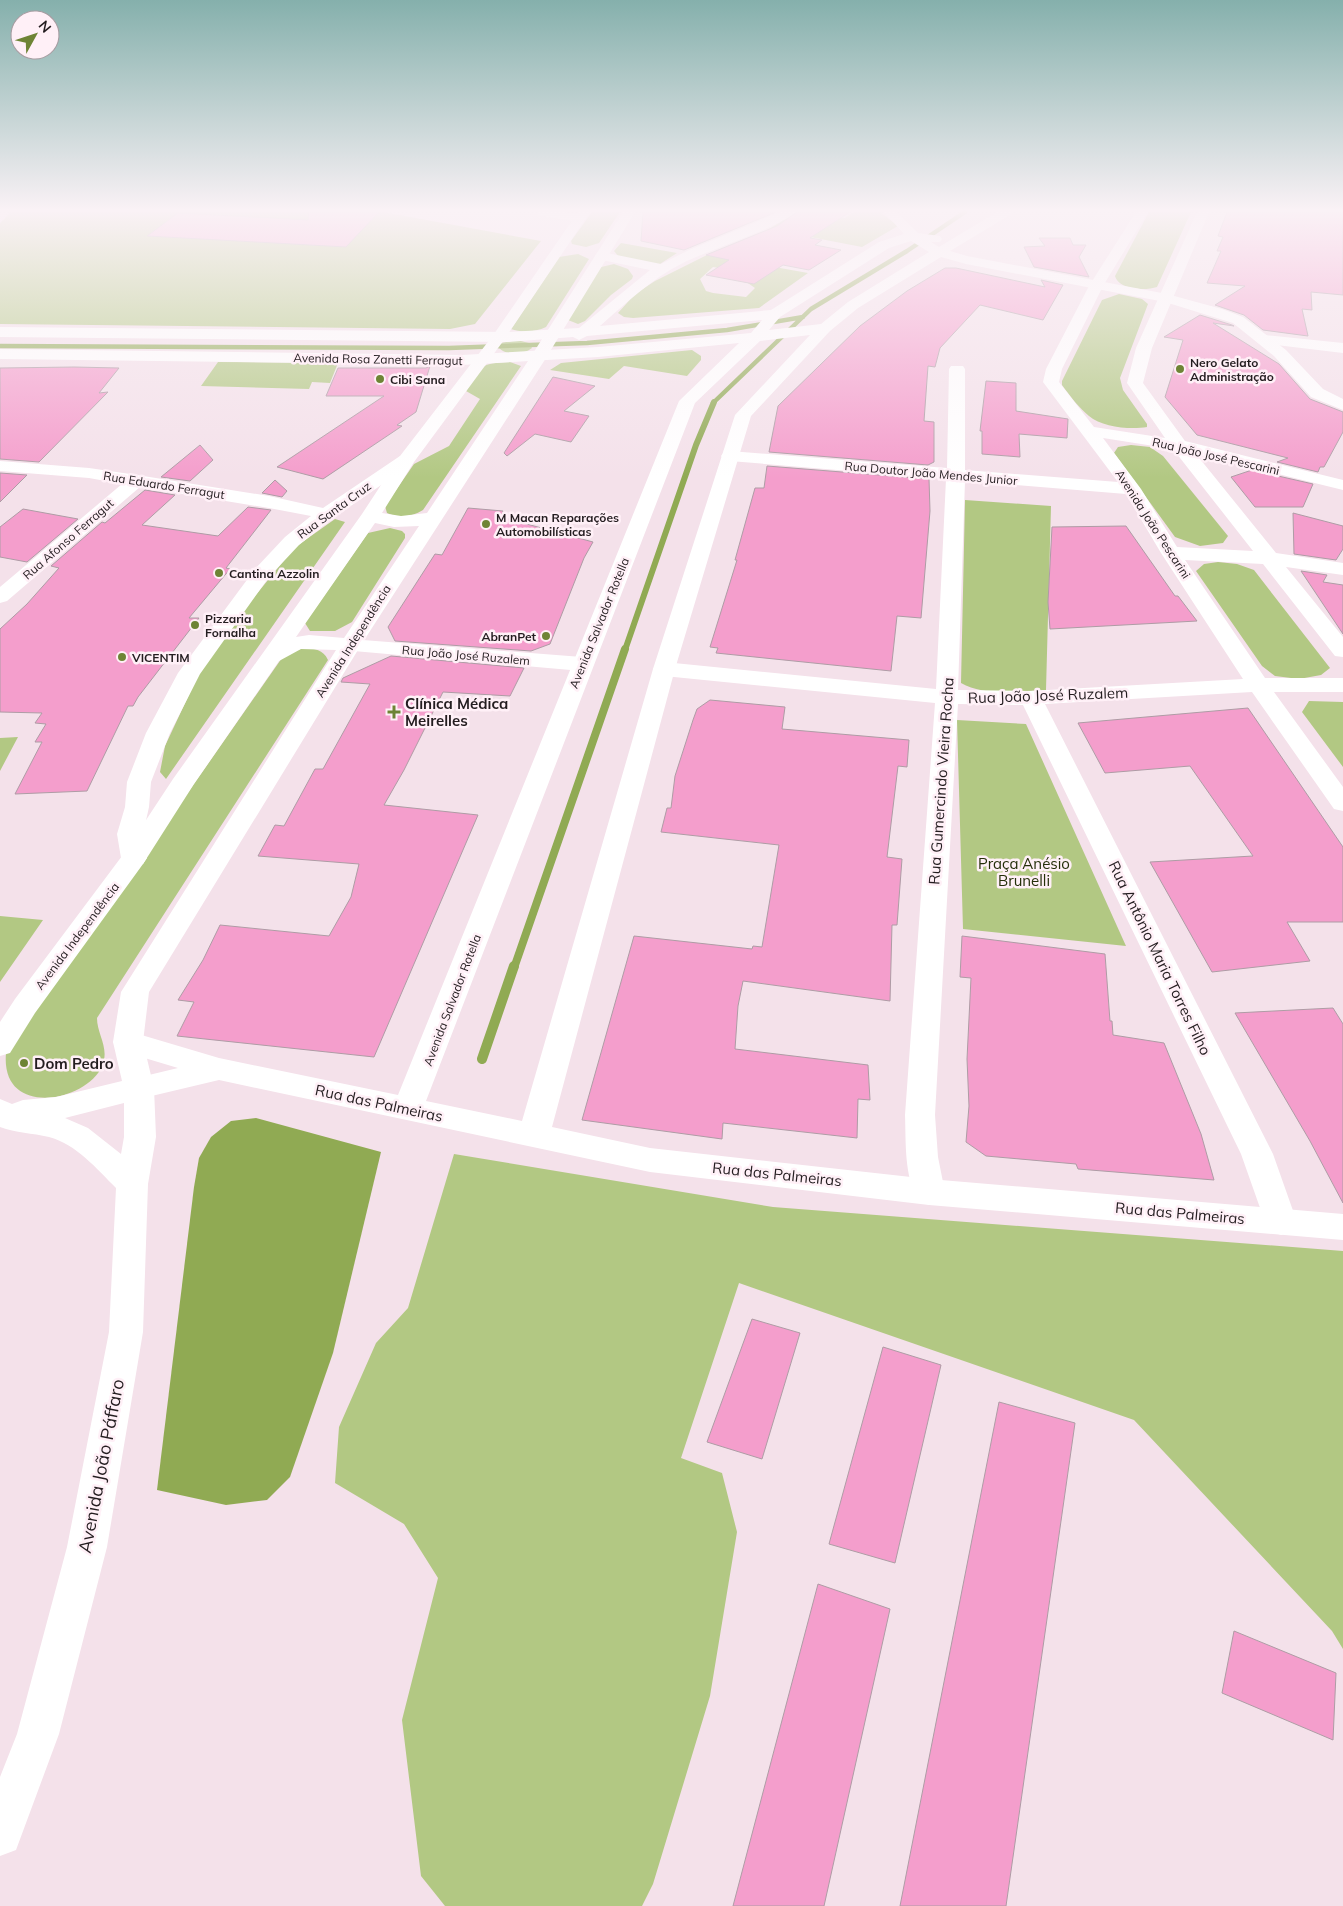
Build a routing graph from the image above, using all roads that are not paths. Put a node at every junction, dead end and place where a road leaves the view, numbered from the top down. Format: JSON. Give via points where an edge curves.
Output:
{"nodes":[{"id":1,"x":533,"y":301,"type":"edge"},
{"id":2,"x":564,"y":301,"type":"edge"},
{"id":3,"x":619,"y":301,"type":"edge"},
{"id":4,"x":796,"y":301,"type":"edge"},
{"id":5,"x":859,"y":301,"type":"edge"},
{"id":6,"x":1088,"y":301,"type":"edge"},
{"id":7,"x":1146,"y":301,"type":"edge"},
{"id":8,"x":1165,"y":301,"type":"edge"},
{"id":9,"x":1163,"y":306,"type":"junction"},
{"id":10,"x":775,"y":314,"type":"junction"},
{"id":11,"x":825,"y":328,"type":"junction"},
{"id":12,"x":586,"y":329,"type":"junction"},
{"id":13,"x":555,"y":330,"type":"junction"},
{"id":14,"x":0,"y":332,"type":"edge"},
{"id":15,"x":499,"y":337,"type":"junction"},
{"id":16,"x":755,"y":337,"type":"junction"},
{"id":17,"x":1264,"y":340,"type":"junction"},
{"id":18,"x":678,"y":344,"type":"junction"},
{"id":19,"x":1343,"y":348,"type":"edge"},
{"id":20,"x":0,"y":354,"type":"edge"},
{"id":21,"x":736,"y":355,"type":"junction"},
{"id":22,"x":543,"y":357,"type":"junction"},
{"id":23,"x":483,"y":359,"type":"junction"},
{"id":24,"x":957,"y":369,"type":"dead end"},
{"id":25,"x":1343,"y":405,"type":"edge"},
{"id":26,"x":1088,"y":430,"type":"junction"},
{"id":27,"x":1179,"y":445,"type":"junction"},
{"id":28,"x":730,"y":456,"type":"junction"},
{"id":29,"x":406,"y":460,"type":"junction"},
{"id":30,"x":0,"y":466,"type":"edge"},
{"id":31,"x":957,"y":476,"type":"junction"},
{"id":32,"x":137,"y":480,"type":"junction"},
{"id":33,"x":1343,"y":485,"type":"edge"},
{"id":34,"x":1132,"y":489,"type":"junction"},
{"id":35,"x":326,"y":514,"type":"junction"},
{"id":36,"x":372,"y":515,"type":"junction"},
{"id":37,"x":431,"y":518,"type":"junction"},
{"id":38,"x":1171,"y":553,"type":"junction"},
{"id":39,"x":1267,"y":558,"type":"junction"},
{"id":40,"x":1343,"y":569,"type":"edge"},
{"id":41,"x":0,"y":597,"type":"edge"},
{"id":42,"x":350,"y":645,"type":"junction"},
{"id":43,"x":1343,"y":651,"type":"edge"},
{"id":44,"x":272,"y":658,"type":"junction"},
{"id":45,"x":582,"y":664,"type":"junction"},
{"id":46,"x":664,"y":669,"type":"junction"},
{"id":47,"x":1343,"y":684,"type":"edge"},
{"id":48,"x":1258,"y":685,"type":"junction"},
{"id":49,"x":947,"y":697,"type":"junction"},
{"id":50,"x":1031,"y":698,"type":"junction"},
{"id":51,"x":1343,"y":804,"type":"edge"},
{"id":52,"x":134,"y":858,"type":"junction"},
{"id":53,"x":128,"y":1042,"type":"junction"},
{"id":54,"x":0,"y":1045,"type":"edge"},
{"id":55,"x":219,"y":1069,"type":"junction"},
{"id":56,"x":138,"y":1088,"type":"junction"},
{"id":57,"x":0,"y":1105,"type":"edge"},
{"id":58,"x":408,"y":1109,"type":"junction"},
{"id":59,"x":0,"y":1111,"type":"edge"},
{"id":60,"x":534,"y":1135,"type":"junction"},
{"id":61,"x":132,"y":1184,"type":"junction"},
{"id":62,"x":929,"y":1192,"type":"junction"},
{"id":63,"x":1280,"y":1222,"type":"junction"},
{"id":64,"x":1343,"y":1227,"type":"edge"},
{"id":65,"x":0,"y":1834,"type":"edge"}],
"edges":[{"from":1,"to":15,"type":"street","name":"Avenida Independência"},
{"from":2,"to":13,"type":"street","name":"Avenida Independência"},
{"from":3,"to":12,"type":"street"},
{"from":4,"to":10,"type":"street","name":"Avenida Salvador Rotella"},
{"from":5,"to":11,"type":"street"},
{"from":6,"to":26,"type":"street","name":"Avenida João Pescarini","via":[[1054,369],[1051,382]]},
{"from":7,"to":9,"type":"street"},
{"from":8,"to":9,"type":"street"},
{"from":9,"to":17,"type":"street","via":[[1205,308],[1238,320]]},
{"from":9,"to":27,"type":"street","via":[[1144,348],[1135,383]]},
{"from":10,"to":12,"type":"street","name":"Avenida Rosa Zanetti Ferragut"},
{"from":10,"to":16,"type":"street","name":"Avenida Salvador Rotella"},
{"from":11,"to":16,"type":"street","name":"Avenida Rosa Zanetti Ferragut"},
{"from":11,"to":28,"type":"street","via":[[743,415]]},
{"from":12,"to":13,"type":"street","name":"Avenida Rosa Zanetti Ferragut"},
{"from":12,"to":22,"type":"street","via":[[561,351]]},
{"from":13,"to":15,"type":"street","name":"Avenida Rosa Zanetti Ferragut"},
{"from":13,"to":22,"type":"street","name":"Avenida Independência"},
{"from":14,"to":15,"type":"street","name":"Avenida Rosa Zanetti Ferragut"},
{"from":15,"to":23,"type":"street","name":"Avenida Independência"},
{"from":16,"to":18,"type":"street","name":"Avenida Rosa Zanetti Ferragut"},
{"from":16,"to":21,"type":"street","name":"Avenida Salvador Rotella"},
{"from":17,"to":19,"type":"street"},
{"from":17,"to":25,"type":"street","via":[[1317,393]]},
{"from":18,"to":21,"type":"street","via":[[721,349]]},
{"from":18,"to":22,"type":"street","name":"Avenida Rosa Zanetti Ferragut"},
{"from":20,"to":23,"type":"street","name":"Avenida Rosa Zanetti Ferragut"},
{"from":21,"to":45,"type":"street","name":"Avenida Salvador Rotella","via":[[687,400]]},
{"from":22,"to":23,"type":"street","name":"Avenida Rosa Zanetti Ferragut"},
{"from":22,"to":37,"type":"street","name":"Avenida Independência"},
{"from":23,"to":29,"type":"street","name":"Avenida Independência"},
{"from":24,"to":31,"type":"street","name":"Rua Gumercindo Vieira Rocha"},
{"from":26,"to":27,"type":"street","name":"Rua João José Pescarini"},
{"from":26,"to":34,"type":"street","name":"Avenida João Pescarini"},
{"from":27,"to":33,"type":"street","name":"Rua João José Pescarini"},
{"from":27,"to":39,"type":"street"},
{"from":28,"to":31,"type":"street","name":"Rua Doutor João Mendes Junior"},
{"from":28,"to":46,"type":"street"},
{"from":29,"to":35,"type":"street","name":"Rua Santa Cruz"},
{"from":29,"to":36,"type":"street","name":"Avenida Independência"},
{"from":30,"to":32,"type":"street","name":"Rua Eduardo Ferragut"},
{"from":31,"to":34,"type":"street","name":"Rua Doutor João Mendes Junior"},
{"from":31,"to":49,"type":"street","name":"Rua Gumercindo Vieira Rocha"},
{"from":32,"to":35,"type":"street","name":"Rua Eduardo Ferragut"},
{"from":32,"to":41,"type":"street","name":"Rua Afonso Ferragut"},
{"from":34,"to":38,"type":"street","name":"Avenida João Pescarini"},
{"from":35,"to":52,"type":"street","name":"Rua Santa Cruz","via":[[292,541],[262,573],[189,673],[158,733],[140,782],[138,807],[130,834]]},
{"from":36,"to":37,"type":"street","via":[[405,522]]},
{"from":36,"to":44,"type":"street","name":"Avenida Independência"},
{"from":37,"to":42,"type":"street","name":"Avenida Independência"},
{"from":38,"to":39,"type":"street"},
{"from":38,"to":48,"type":"street","name":"Avenida João Pescarini"},
{"from":39,"to":40,"type":"street"},
{"from":39,"to":43,"type":"street"},
{"from":42,"to":44,"type":"street","name":"Rua João José Ruzalem","via":[[291,643]]},
{"from":42,"to":45,"type":"street","name":"Rua João José Ruzalem"},
{"from":42,"to":53,"type":"street","name":"Avenida Independência","via":[[135,992]]},
{"from":44,"to":52,"type":"street","name":"Avenida Independência","via":[[182,784]]},
{"from":45,"to":58,"type":"street","name":"Avenida Salvador Rotella"},
{"from":46,"to":49,"type":"street","name":"Rua João José Ruzalem"},
{"from":46,"to":60,"type":"street"},
{"from":47,"to":48,"type":"street","name":"Rua João José Ruzalem"},
{"from":48,"to":50,"type":"street","name":"Rua João José Ruzalem"},
{"from":48,"to":51,"type":"street","name":"Avenida João Pescarini"},
{"from":49,"to":50,"type":"street","name":"Rua João José Ruzalem"},
{"from":49,"to":62,"type":"street","name":"Rua Gumercindo Vieira Rocha","via":[[920,1114],[922,1156]]},
{"from":50,"to":63,"type":"street","name":"Rua Antônio Maria Torres Filho","via":[[1257,1154]]},
{"from":52,"to":54,"type":"street","name":"Avenida Independência"},
{"from":53,"to":55,"type":"street","name":"Rua das Palmeiras"},
{"from":53,"to":56,"type":"street","name":"Avenida Independência"},
{"from":55,"to":56,"type":"street","name":"Rua das Palmeiras"},
{"from":55,"to":58,"type":"street","name":"Rua das Palmeiras"},
{"from":56,"to":57,"type":"street","name":"Rua das Palmeiras","via":[[56,1110],[18,1112]]},
{"from":56,"to":61,"type":"street","name":"Avenida João Páffaro","via":[[140,1137]]},
{"from":58,"to":60,"type":"street","name":"Rua das Palmeiras"},
{"from":59,"to":61,"type":"street","via":[[7,1119],[55,1127],[90,1144]]},
{"from":60,"to":62,"type":"street","name":"Rua das Palmeiras","via":[[650,1160]]},
{"from":61,"to":65,"type":"street","name":"Avenida João Páffaro","via":[[126,1332],[87,1547],[38,1734]]},
{"from":62,"to":63,"type":"street","name":"Rua das Palmeiras"},
{"from":63,"to":64,"type":"street","name":"Rua das Palmeiras"}]}
